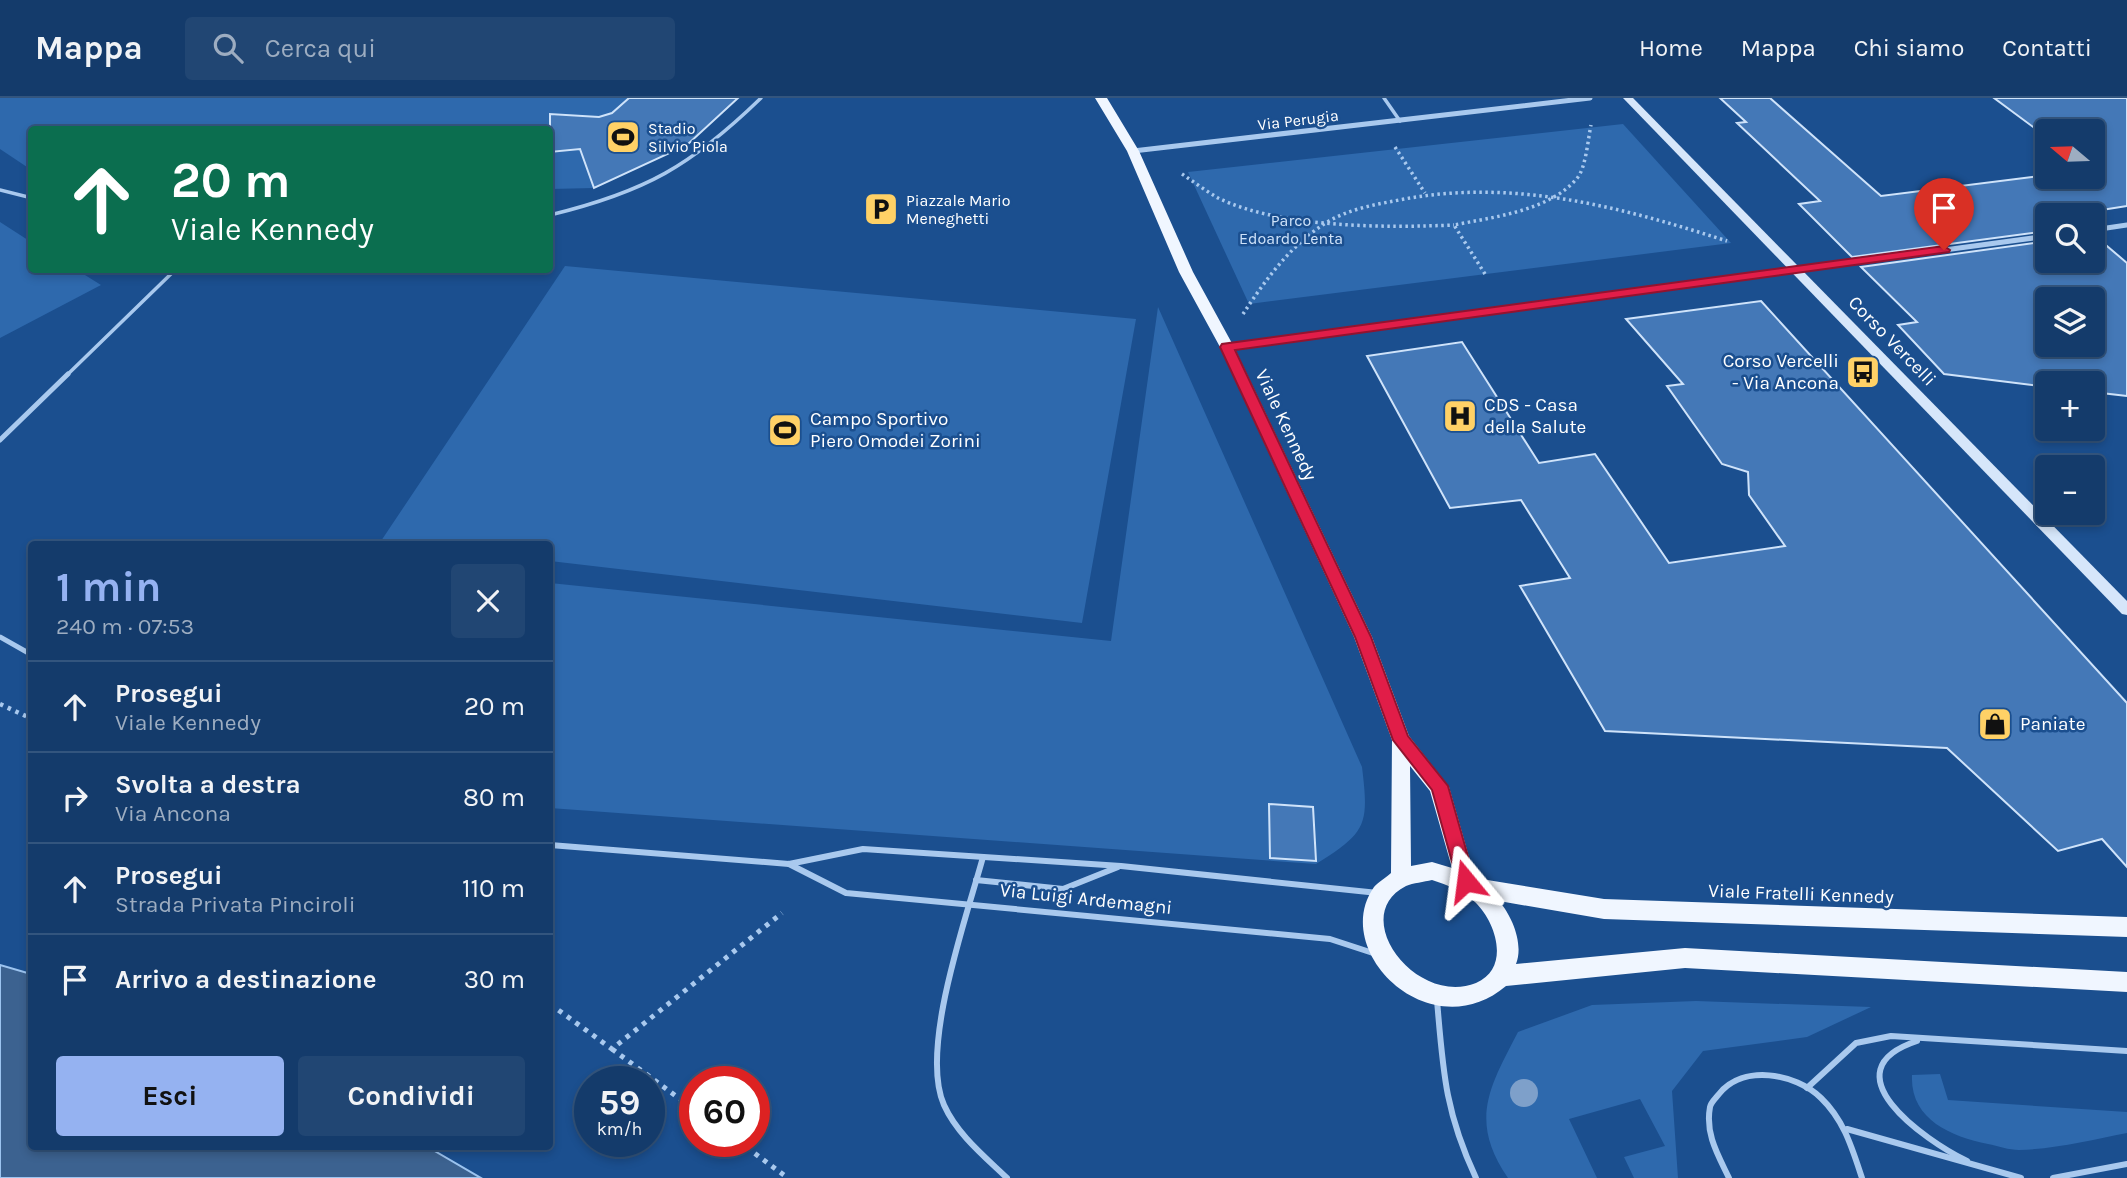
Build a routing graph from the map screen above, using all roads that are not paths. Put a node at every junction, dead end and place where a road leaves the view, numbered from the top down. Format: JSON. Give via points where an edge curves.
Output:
{"nodes":[{"id":1,"x":761,"y":98,"type":"edge"},
{"id":2,"x":1101,"y":98,"type":"edge"},
{"id":3,"x":1384,"y":98,"type":"edge"},
{"id":4,"x":1590,"y":98,"type":"edge"},
{"id":5,"x":1628,"y":98,"type":"edge"},
{"id":6,"x":1400,"y":121,"type":"junction"},
{"id":7,"x":1133,"y":151,"type":"junction"},
{"id":8,"x":0,"y":190,"type":"edge"},
{"id":9,"x":28,"y":197,"type":"edge"},
{"id":10,"x":553,"y":214,"type":"edge"},
{"id":11,"x":2127,"y":225,"type":"edge"},
{"id":12,"x":2105,"y":228,"type":"edge"},
{"id":13,"x":2035,"y":238,"type":"edge"},
{"id":14,"x":1797,"y":271,"type":"junction"},
{"id":15,"x":172,"y":273,"type":"edge"},
{"id":16,"x":1227,"y":347,"type":"junction"},
{"id":17,"x":0,"y":440,"type":"edge"},
{"id":18,"x":2127,"y":610,"type":"edge"},
{"id":19,"x":0,"y":637,"type":"edge"},
{"id":20,"x":28,"y":653,"type":"edge"},
{"id":21,"x":1401,"y":740,"type":"junction"},
{"id":22,"x":553,"y":845,"type":"edge"},
{"id":23,"x":983,"y":857,"type":"junction"},
{"id":24,"x":789,"y":864,"type":"junction"},
{"id":25,"x":1121,"y":866,"type":"junction"},
{"id":26,"x":1401,"y":877,"type":"junction"},
{"id":27,"x":976,"y":880,"type":"junction"},
{"id":28,"x":1471,"y":884,"type":"junction"},
{"id":29,"x":1381,"y":894,"type":"junction"},
{"id":30,"x":971,"y":903,"type":"junction"},
{"id":31,"x":2127,"y":927,"type":"edge"},
{"id":32,"x":1383,"y":957,"type":"junction"},
{"id":33,"x":1499,"y":976,"type":"junction"},
{"id":34,"x":2127,"y":982,"type":"edge"},
{"id":35,"x":1437,"y":996,"type":"junction"},
{"id":36,"x":1925,"y":1040,"type":"junction"},
{"id":37,"x":2127,"y":1051,"type":"edge"},
{"id":38,"x":1807,"y":1088,"type":"junction"},
{"id":39,"x":1847,"y":1129,"type":"junction"},
{"id":40,"x":1967,"y":1161,"type":"junction"},
{"id":41,"x":2127,"y":1164,"type":"edge"},
{"id":42,"x":1007,"y":1178,"type":"edge"},
{"id":43,"x":1476,"y":1178,"type":"edge"},
{"id":44,"x":1729,"y":1178,"type":"edge"},
{"id":45,"x":1861,"y":1178,"type":"edge"},
{"id":46,"x":2021,"y":1178,"type":"edge"},
{"id":47,"x":2053,"y":1178,"type":"edge"}],
"edges":[{"from":1,"to":10,"type":"lane","via":[[723,135],[673,172],[596,204]]},
{"from":2,"to":7,"type":"main road","name":"Viale Kennedy"},
{"from":3,"to":6,"type":"lane"},
{"from":4,"to":6,"type":"street","name":"Via Perugia"},
{"from":5,"to":14,"type":"main road","name":"Corso Vercelli"},
{"from":6,"to":7,"type":"street","name":"Via Perugia"},
{"from":7,"to":16,"type":"main road","name":"Viale Kennedy","via":[[1185,272]]},
{"from":8,"to":9,"type":"lane"},
{"from":11,"to":12,"type":"street"},
{"from":13,"to":14,"type":"street"},
{"from":14,"to":16,"type":"street"},
{"from":14,"to":18,"type":"main road","name":"Corso Vercelli"},
{"from":15,"to":17,"type":"lane"},
{"from":16,"to":21,"type":"main road","name":"Viale Kennedy","via":[[1363,637]]},
{"from":19,"to":20,"type":"lane"},
{"from":21,"to":26,"type":"main road"},
{"from":21,"to":28,"type":"main road","via":[[1439,786]]},
{"from":22,"to":24,"type":"lane","name":"Via Luigi Ardemagni"},
{"from":23,"to":24,"type":"lane","name":"Via Luigi Ardemagni","via":[[863,849]]},
{"from":23,"to":25,"type":"lane","name":"Via Luigi Ardemagni"},
{"from":23,"to":27,"type":"lane"},
{"from":24,"to":30,"type":"lane","name":"Via Luigi Ardemagni","via":[[846,893]]},
{"from":25,"to":27,"type":"lane","via":[[1063,889]]},
{"from":25,"to":29,"type":"lane","name":"Via Luigi Ardemagni"},
{"from":26,"to":28,"type":"main road","via":[[1432,871]]},
{"from":26,"to":29,"type":"main road"},
{"from":27,"to":30,"type":"lane"},
{"from":28,"to":31,"type":"main road","name":"Viale Fratelli Kennedy","via":[[1604,909]]},
{"from":28,"to":33,"type":"main road","via":[[1503,920],[1507,959]]},
{"from":29,"to":32,"type":"main road","via":[[1373,924]]},
{"from":30,"to":32,"type":"lane","name":"Via Luigi Ardemagni","via":[[1330,939]]},
{"from":30,"to":42,"type":"lane","via":[[937,1042],[939,1091],[959,1131]]},
{"from":32,"to":35,"type":"main road","via":[[1415,988]]},
{"from":33,"to":34,"type":"main road","via":[[1685,958]]},
{"from":33,"to":35,"type":"main road","via":[[1473,995]]},
{"from":35,"to":43,"type":"lane","via":[[1445,1094],[1458,1140]]},
{"from":36,"to":37,"type":"lane"},
{"from":36,"to":38,"type":"lane","via":[[1891,1036],[1856,1043]]},
{"from":36,"to":40,"type":"lane","via":[[1901,1044],[1886,1053],[1878,1083],[1926,1139]]},
{"from":38,"to":39,"type":"lane","via":[[1830,1106]]},
{"from":38,"to":44,"type":"lane","via":[[1783,1076],[1759,1072],[1738,1076],[1721,1087],[1710,1104],[1708,1127],[1713,1151]]},
{"from":39,"to":40,"type":"lane"},
{"from":39,"to":45,"type":"lane","via":[[1858,1153]]},
{"from":40,"to":46,"type":"lane"},
{"from":41,"to":47,"type":"lane"}]}
